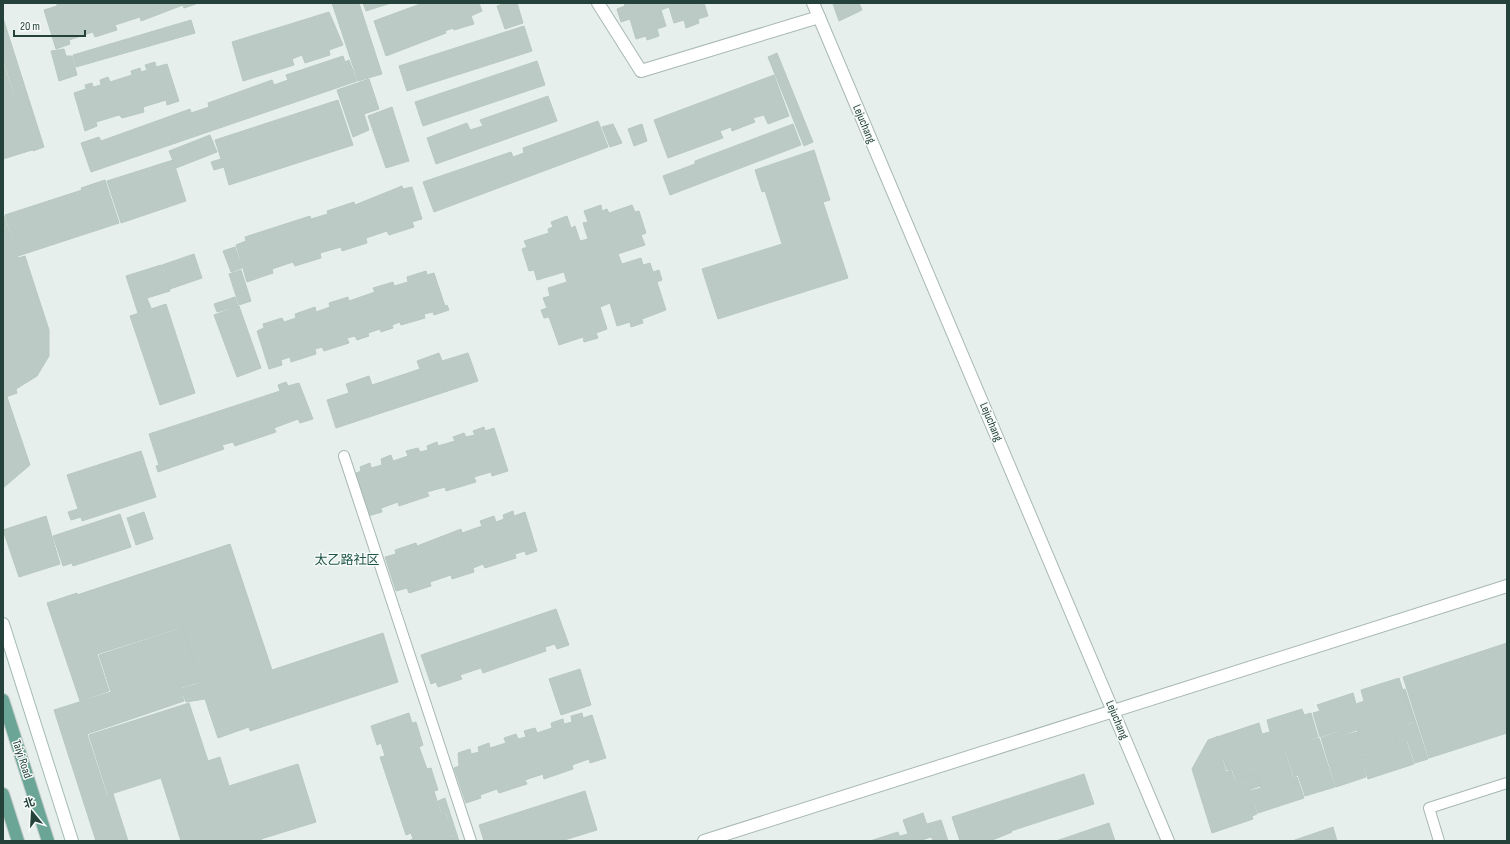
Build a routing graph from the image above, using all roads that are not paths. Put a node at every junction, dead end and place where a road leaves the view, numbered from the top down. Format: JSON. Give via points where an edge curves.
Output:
{"nodes":[{"id":1,"x":598,"y":3,"type":"edge"},
{"id":2,"x":813,"y":3,"type":"edge"},
{"id":3,"x":819,"y":17,"type":"junction"},
{"id":4,"x":344,"y":456,"type":"dead end"},
{"id":5,"x":1507,"y":586,"type":"edge"},
{"id":6,"x":3,"y":624,"type":"edge"},
{"id":7,"x":3,"y":700,"type":"edge"},
{"id":8,"x":1114,"y":712,"type":"junction"},
{"id":9,"x":1507,"y":783,"type":"edge"},
{"id":10,"x":3,"y":794,"type":"edge"},
{"id":11,"x":18,"y":841,"type":"edge"},
{"id":12,"x":48,"y":841,"type":"edge"},
{"id":13,"x":72,"y":841,"type":"edge"},
{"id":14,"x":471,"y":841,"type":"edge"},
{"id":15,"x":704,"y":841,"type":"edge"},
{"id":16,"x":1168,"y":841,"type":"edge"},
{"id":17,"x":1439,"y":841,"type":"edge"}],
"edges":[{"from":1,"to":3,"type":"street","via":[[641,70]]},
{"from":2,"to":3,"type":"street","name":"Lejuchang"},
{"from":3,"to":8,"type":"street","name":"Lejuchang"},
{"from":4,"to":14,"type":"lane"},
{"from":5,"to":8,"type":"street"},
{"from":6,"to":13,"type":"street"},
{"from":7,"to":12,"type":"main road","name":"Taiyi Road"},
{"from":8,"to":15,"type":"street"},
{"from":8,"to":16,"type":"street","name":"Lejuchang"},
{"from":9,"to":17,"type":"lane","via":[[1429,808]]},
{"from":10,"to":11,"type":"main road"}]}
